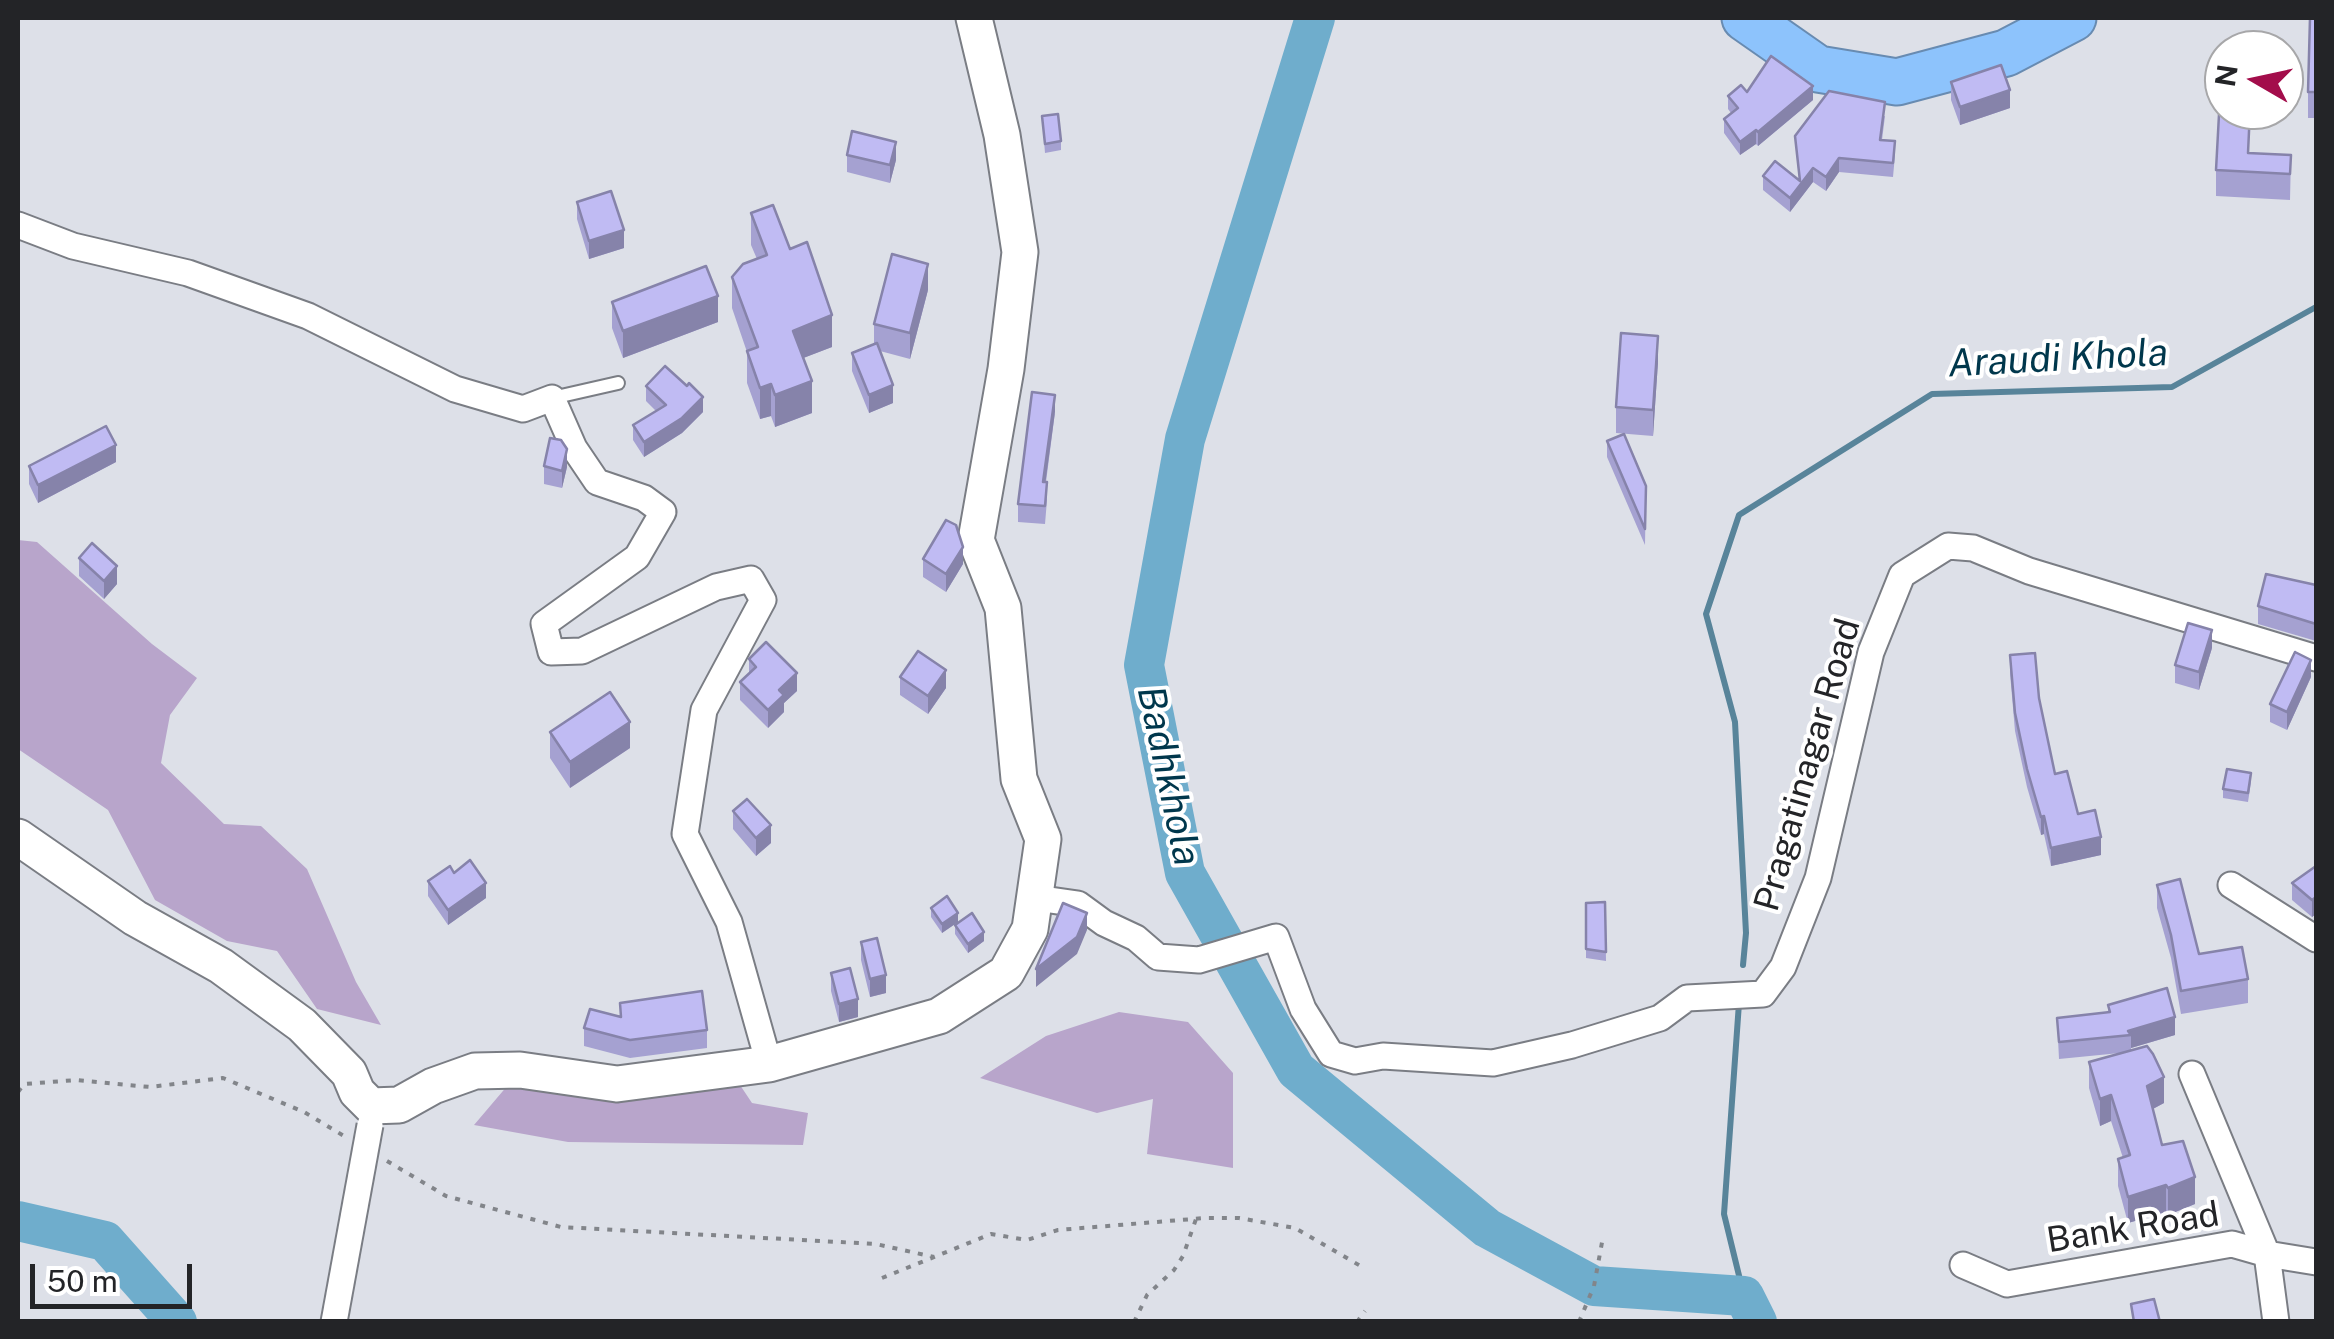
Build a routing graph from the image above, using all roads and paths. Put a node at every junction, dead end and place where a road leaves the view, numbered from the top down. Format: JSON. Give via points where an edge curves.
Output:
{"nodes":[{"id":1,"x":974,"y":18,"type":"edge"},
{"id":2,"x":1745,"y":18,"type":"edge"},
{"id":3,"x":2073,"y":18,"type":"edge"},
{"id":4,"x":18,"y":225,"type":"edge"},
{"id":5,"x":618,"y":383,"type":"dead end"},
{"id":6,"x":552,"y":398,"type":"junction"},
{"id":7,"x":2316,"y":658,"type":"edge"},
{"id":8,"x":18,"y":836,"type":"edge"},
{"id":9,"x":2231,"y":885,"type":"dead end"},
{"id":10,"x":1036,"y":898,"type":"junction"},
{"id":11,"x":2316,"y":938,"type":"edge"},
{"id":12,"x":769,"y":1064,"type":"junction"},
{"id":13,"x":2192,"y":1074,"type":"dead end"},
{"id":14,"x":18,"y":1092,"type":"edge"},
{"id":15,"x":364,"y":1124,"type":"junction"},
{"id":16,"x":383,"y":1159,"type":"dead end"},
{"id":17,"x":1196,"y":1219,"type":"junction"},
{"id":18,"x":1604,"y":1238,"type":"dead end"},
{"id":19,"x":2267,"y":1254,"type":"junction"},
{"id":20,"x":934,"y":1257,"type":"junction"},
{"id":21,"x":2316,"y":1262,"type":"edge"},
{"id":22,"x":1962,"y":1265,"type":"dead end"},
{"id":23,"x":1364,"y":1268,"type":"dead end"},
{"id":24,"x":882,"y":1278,"type":"dead end"},
{"id":25,"x":1365,"y":1311,"type":"dead end"},
{"id":26,"x":334,"y":1322,"type":"edge"},
{"id":27,"x":1134,"y":1322,"type":"edge"},
{"id":28,"x":1356,"y":1322,"type":"edge"},
{"id":29,"x":1579,"y":1322,"type":"edge"},
{"id":30,"x":2276,"y":1322,"type":"edge"}],
"edges":[{"from":1,"to":10,"type":"main road","via":[[1020,252],[976,540],[1003,608],[1019,779],[1042,839]]},
{"from":2,"to":3,"type":"highway","via":[[1818,69],[1897,82],[2006,52]]},
{"from":4,"to":6,"type":"street","via":[[73,246],[188,273],[308,316],[454,389],[524,410]]},
{"from":5,"to":6,"type":"lane"},
{"from":6,"to":12,"type":"street","via":[[597,482],[663,512],[637,557],[544,624],[551,652],[582,651],[716,587],[752,579],[763,600],[704,710],[685,834],[729,922]]},
{"from":7,"to":10,"type":"street","name":"Pragatinagar Road","via":[[1972,548],[1948,546],[1902,576],[1866,669],[1818,878],[1784,967],[1762,994],[1687,998],[1660,1018],[1493,1063],[1384,1056],[1355,1061],[1331,1054],[1303,1009],[1276,936],[1199,960],[1158,957],[1078,904]]},
{"from":8,"to":15,"type":"main road","via":[[302,1024],[348,1073]]},
{"from":9,"to":11,"type":"street"},
{"from":10,"to":12,"type":"main road","via":[[1030,930],[1006,973],[939,1016]]},
{"from":12,"to":15,"type":"main road","via":[[618,1084],[520,1070],[475,1071]]},
{"from":13,"to":19,"type":"street"},
{"from":14,"to":15,"type":"path","via":[[24,1084],[76,1080],[150,1088],[222,1078],[304,1112]]},
{"from":15,"to":26,"type":"street","bridge":true},
{"from":16,"to":20,"type":"path","via":[[446,1196],[561,1228],[876,1244]]},
{"from":17,"to":20,"type":"path","via":[[1058,1230],[1028,1240],[991,1234]]},
{"from":17,"to":23,"type":"path","via":[[1295,1228]]},
{"from":17,"to":27,"type":"path","via":[[1183,1256],[1147,1295]]},
{"from":18,"to":29,"type":"path"},
{"from":19,"to":21,"type":"street","name":"Bank Road"},
{"from":19,"to":22,"type":"street","name":"Bank Road","via":[[2232,1244],[2007,1284]]},
{"from":19,"to":30,"type":"street"},
{"from":20,"to":24,"type":"path"},
{"from":25,"to":28,"type":"path"}]}
